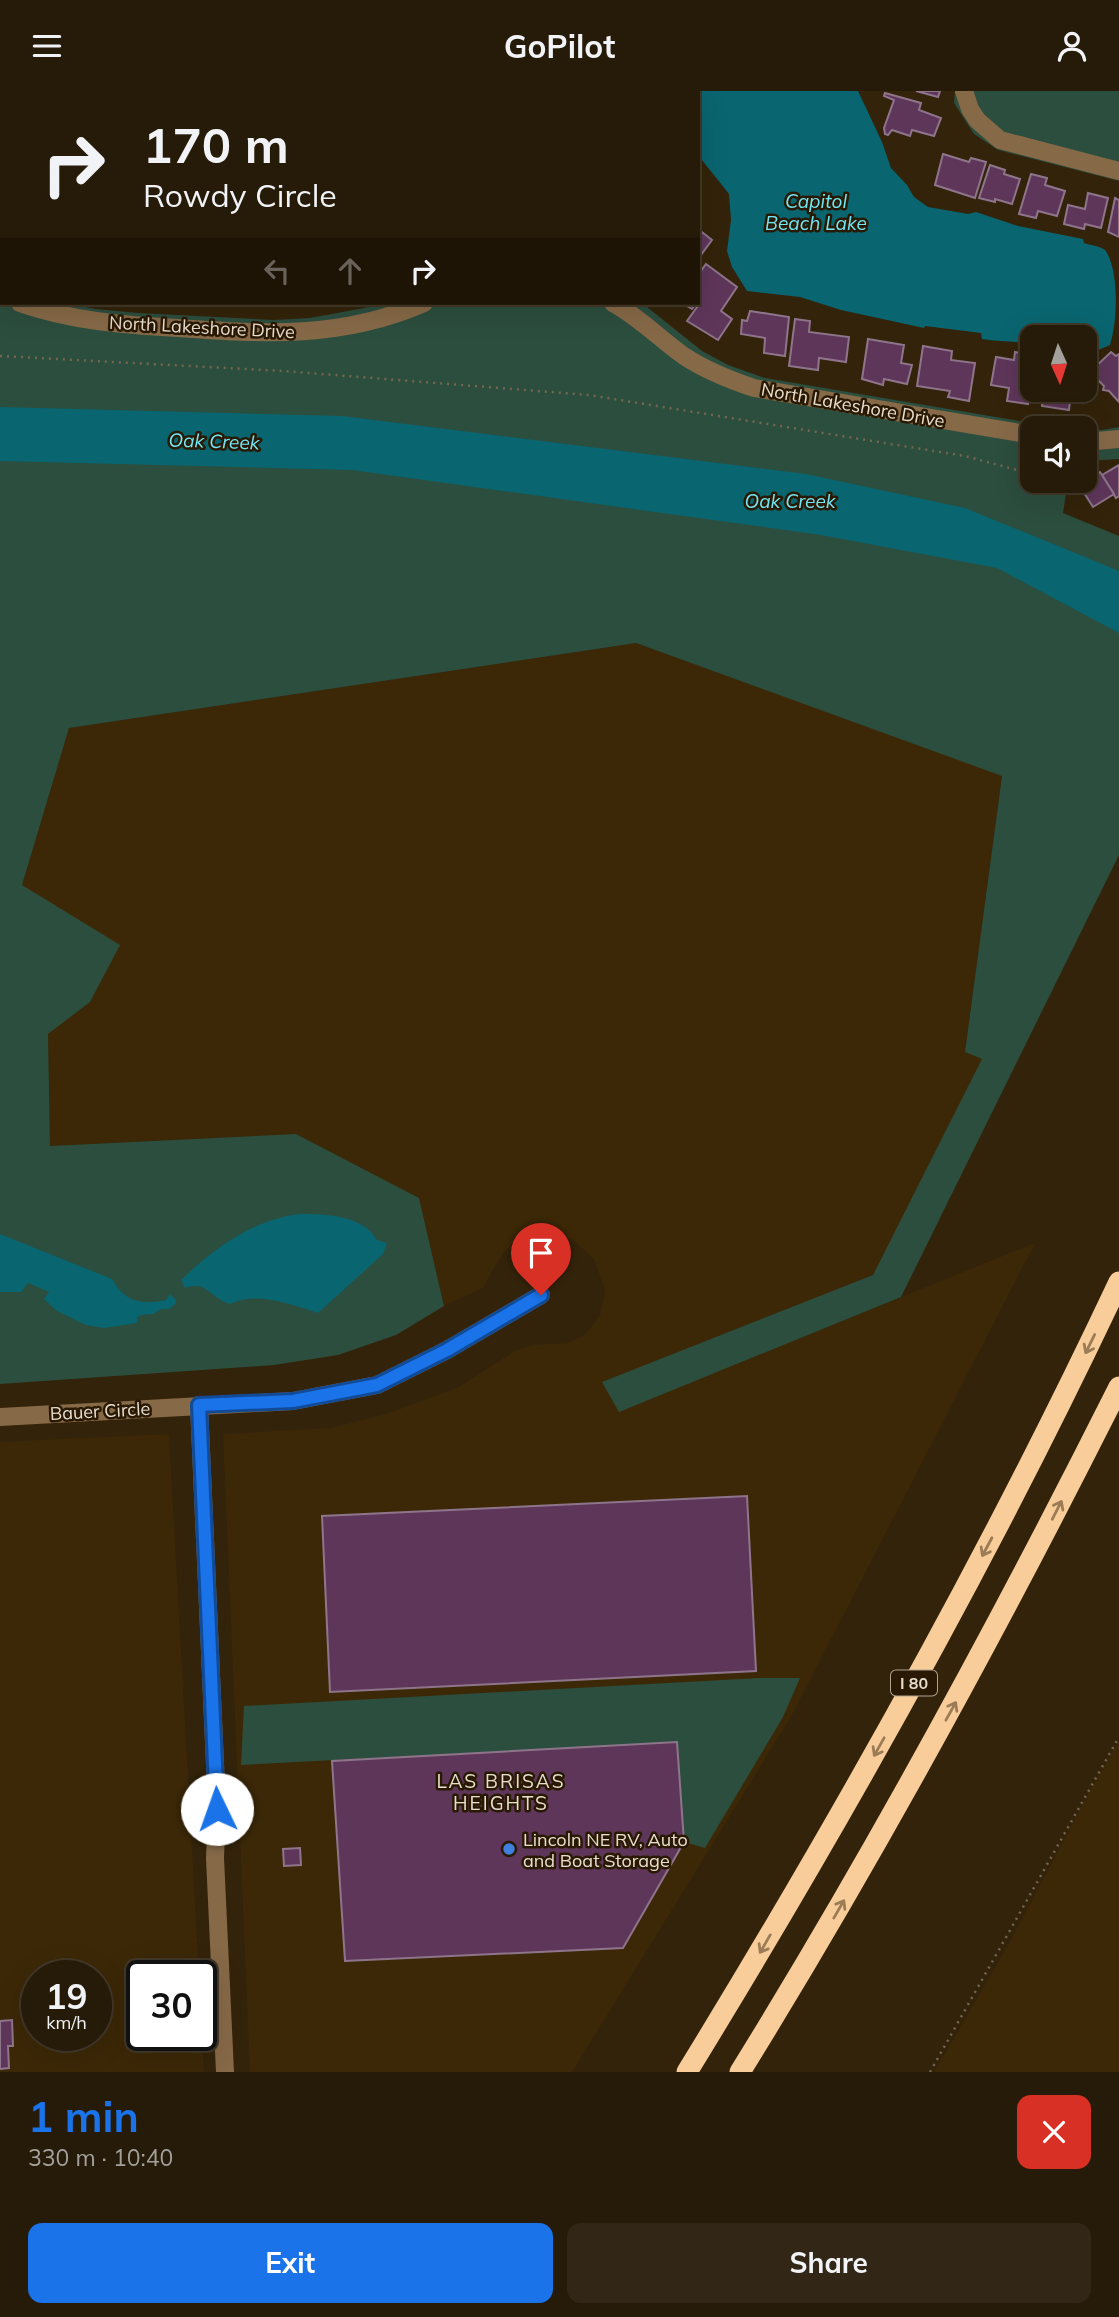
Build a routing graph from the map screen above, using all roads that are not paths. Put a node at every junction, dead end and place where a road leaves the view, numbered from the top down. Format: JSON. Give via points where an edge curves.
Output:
{"nodes":[{"id":1,"x":964,"y":91,"type":"edge"},
{"id":2,"x":1119,"y":171,"type":"edge"},
{"id":3,"x":27,"y":305,"type":"edge"},
{"id":4,"x":419,"y":305,"type":"edge"},
{"id":5,"x":616,"y":305,"type":"edge"},
{"id":6,"x":1020,"y":433,"type":"edge"},
{"id":7,"x":1119,"y":439,"type":"edge"},
{"id":8,"x":1097,"y":441,"type":"edge"},
{"id":9,"x":1119,"y":1282,"type":"edge"},
{"id":10,"x":541,"y":1295,"type":"dead end"},
{"id":11,"x":1119,"y":1387,"type":"edge"},
{"id":12,"x":199,"y":1405,"type":"junction"},
{"id":13,"x":0,"y":1417,"type":"edge"},
{"id":14,"x":225,"y":2072,"type":"edge"},
{"id":15,"x":687,"y":2072,"type":"edge"},
{"id":16,"x":740,"y":2072,"type":"edge"}],
"edges":[{"from":1,"to":2,"type":"street","via":[[977,120],[1000,140]]},
{"from":3,"to":4,"type":"street","name":"North Lakeshore Drive","via":[[102,322],[268,334],[342,327]]},
{"from":5,"to":6,"type":"street","name":"North Lakeshore Drive","via":[[686,357],[754,388]]},
{"from":7,"to":8,"type":"street"},
{"from":9,"to":15,"type":"highway","number":"I 80","one_way":true,"via":[[929,1658]]},
{"from":10,"to":12,"type":"street","name":"Bauer Circle","via":[[377,1385],[293,1401]]},
{"from":16,"to":11,"type":"highway","number":"I 80","one_way":true,"via":[[956,1702]]},
{"from":12,"to":13,"type":"street","name":"Bauer Circle"},
{"from":12,"to":14,"type":"street"}]}
